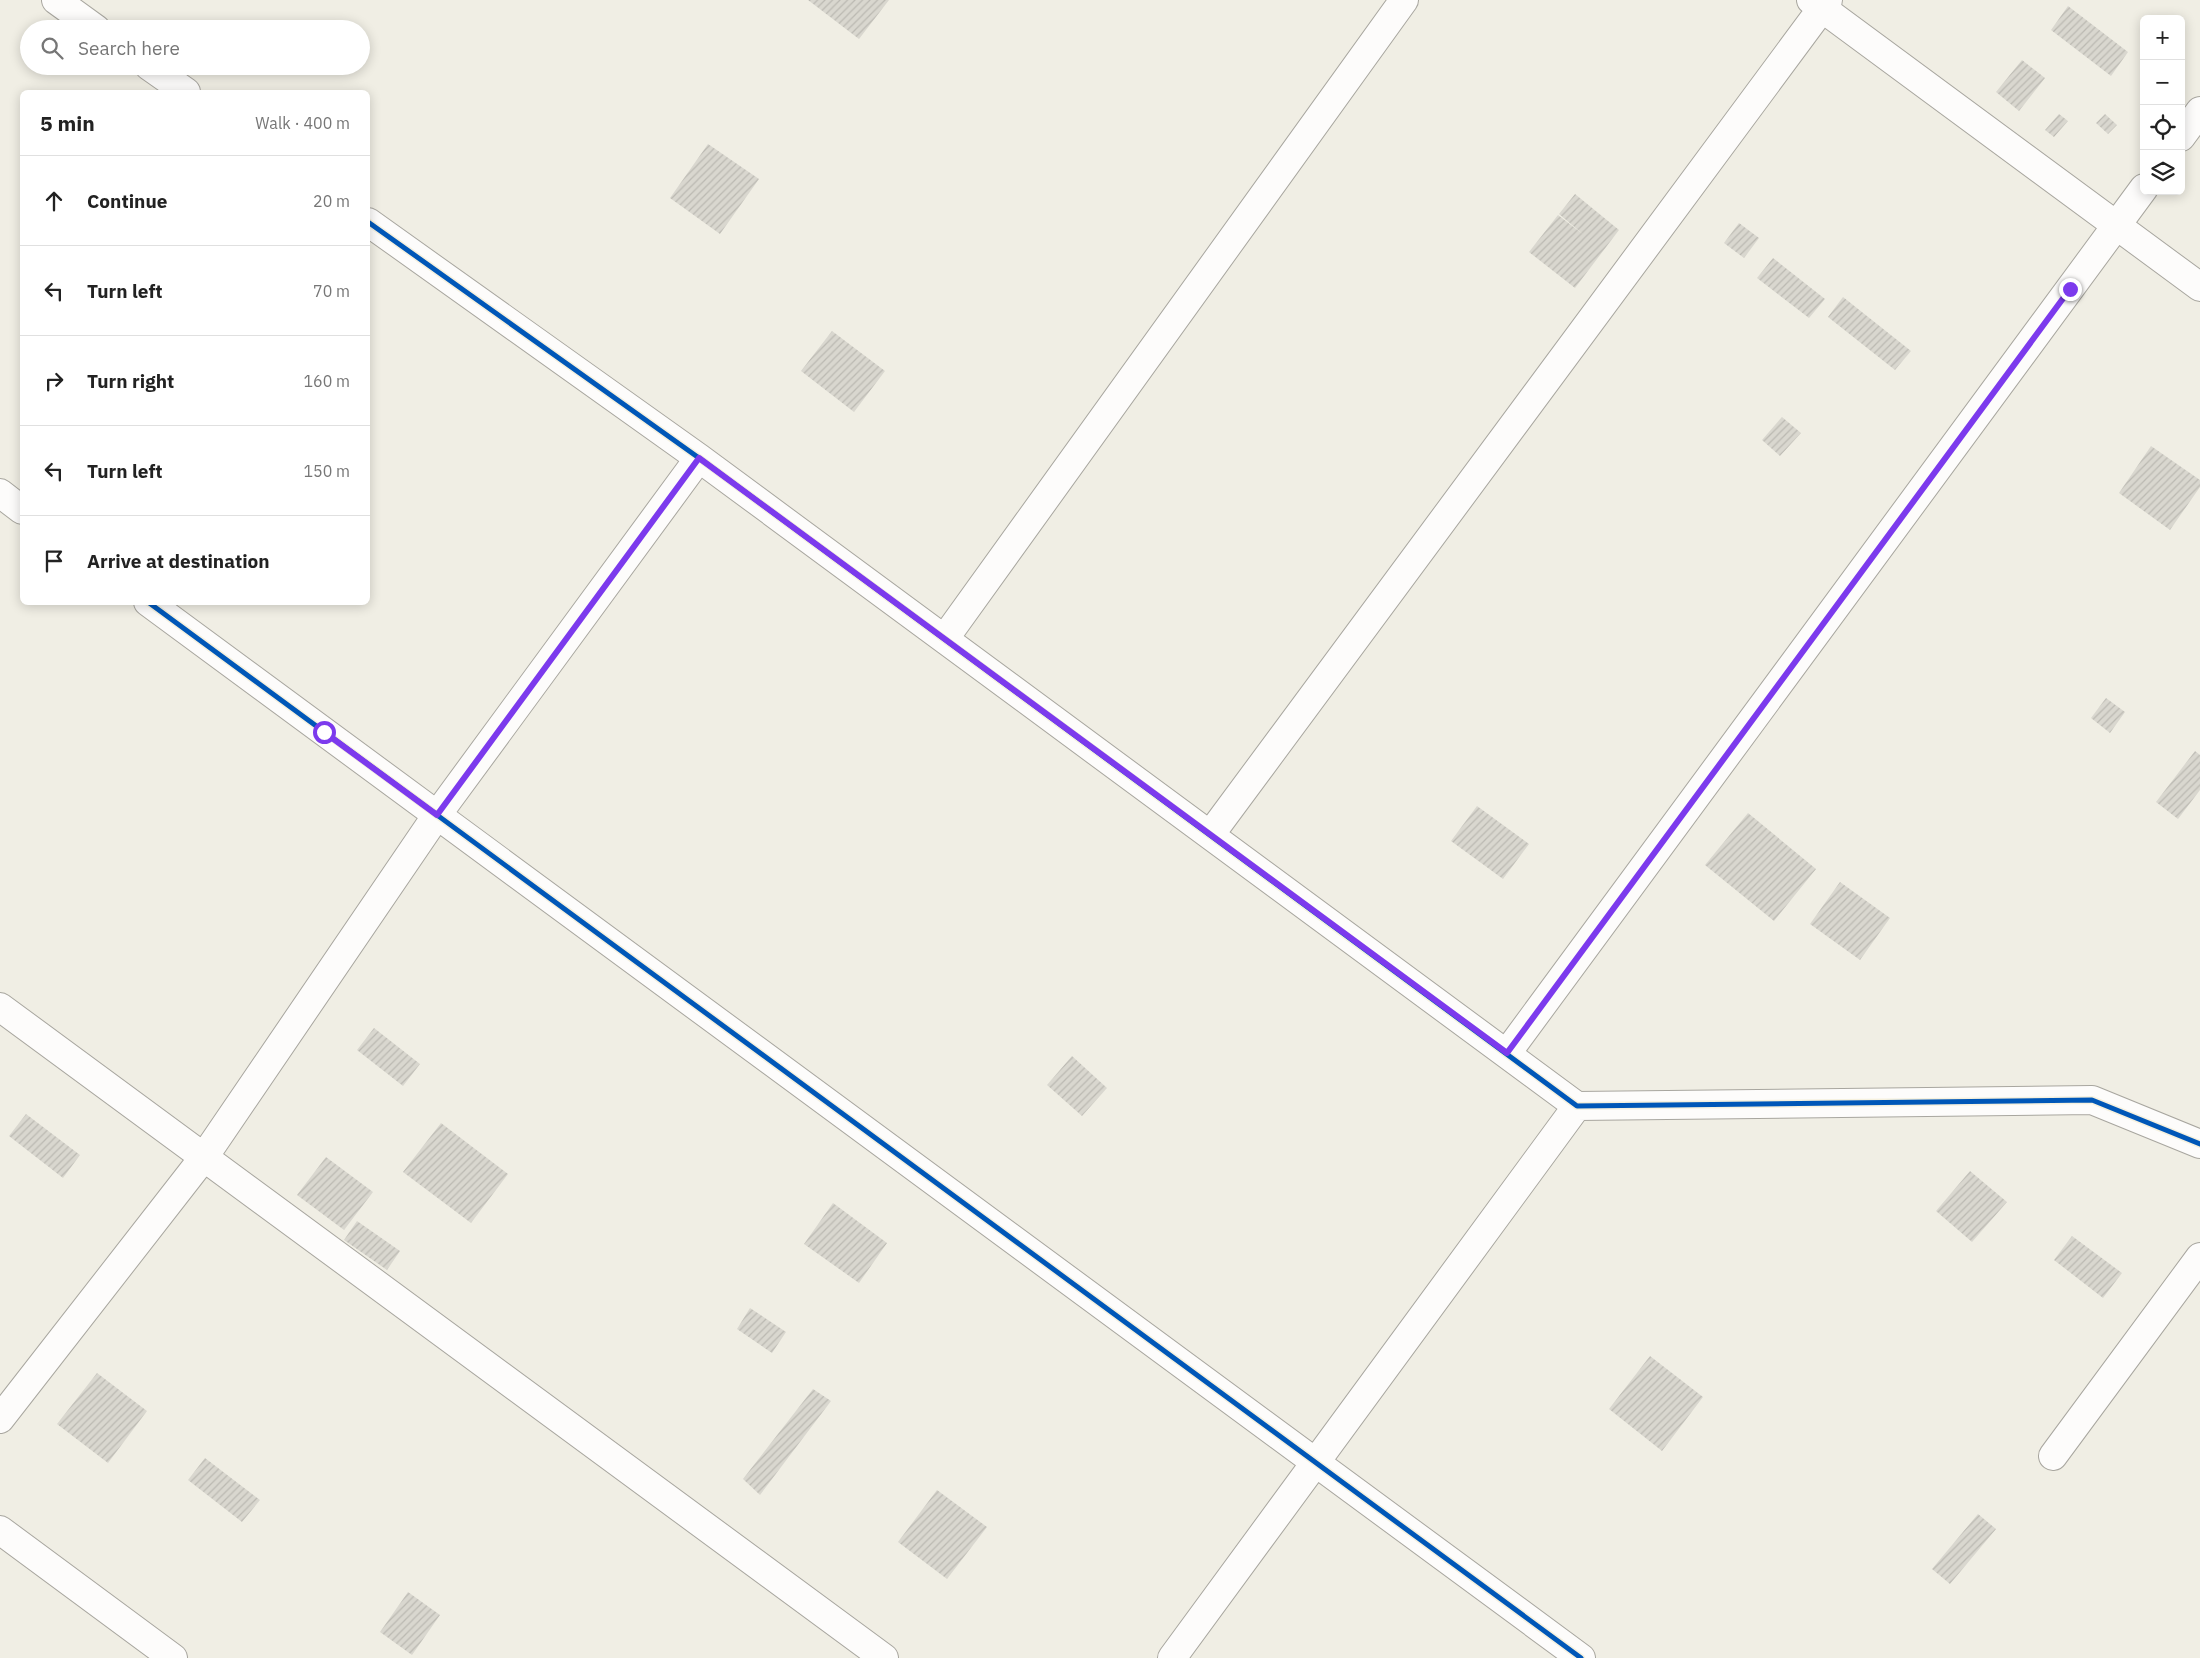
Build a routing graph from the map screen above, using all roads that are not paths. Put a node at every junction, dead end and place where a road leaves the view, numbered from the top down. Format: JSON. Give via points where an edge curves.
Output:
{"nodes":[{"id":1,"x":56,"y":0,"type":"edge"},
{"id":2,"x":1404,"y":0,"type":"edge"},
{"id":3,"x":1821,"y":3,"type":"edge"},
{"id":4,"x":84,"y":20,"type":"edge"},
{"id":5,"x":162,"y":75,"type":"edge"},
{"id":6,"x":183,"y":90,"type":"edge"},
{"id":7,"x":2200,"y":111,"type":"edge"},
{"id":8,"x":2185,"y":132,"type":"edge"},
{"id":9,"x":2140,"y":193,"type":"edge"},
{"id":10,"x":370,"y":223,"type":"edge"},
{"id":11,"x":2116,"y":225,"type":"junction"},
{"id":12,"x":2200,"y":287,"type":"edge"},
{"id":13,"x":699,"y":458,"type":"junction"},
{"id":14,"x":0,"y":493,"type":"edge"},
{"id":15,"x":20,"y":508,"type":"edge"},
{"id":16,"x":152,"y":605,"type":"edge"},
{"id":17,"x":945,"y":638,"type":"junction"},
{"id":18,"x":437,"y":815,"type":"junction"},
{"id":19,"x":1210,"y":835,"type":"junction"},
{"id":20,"x":0,"y":1007,"type":"edge"},
{"id":21,"x":1507,"y":1053,"type":"junction"},
{"id":22,"x":1578,"y":1106,"type":"junction"},
{"id":23,"x":2200,"y":1144,"type":"edge"},
{"id":24,"x":204,"y":1157,"type":"junction"},
{"id":25,"x":2200,"y":1257,"type":"edge"},
{"id":26,"x":0,"y":1419,"type":"edge"},
{"id":27,"x":2054,"y":1456,"type":"dead end"},
{"id":28,"x":1315,"y":1462,"type":"junction"},
{"id":29,"x":0,"y":1530,"type":"edge"},
{"id":30,"x":173,"y":1658,"type":"edge"},
{"id":31,"x":884,"y":1658,"type":"edge"},
{"id":32,"x":1172,"y":1658,"type":"edge"},
{"id":33,"x":1581,"y":1658,"type":"edge"}],
"edges":[{"from":1,"to":4,"type":"street"},
{"from":2,"to":17,"type":"street"},
{"from":3,"to":11,"type":"street"},
{"from":3,"to":19,"type":"street"},
{"from":5,"to":6,"type":"street"},
{"from":7,"to":8,"type":"street"},
{"from":9,"to":11,"type":"street"},
{"from":10,"to":13,"type":"street"},
{"from":11,"to":12,"type":"street"},
{"from":11,"to":21,"type":"street"},
{"from":13,"to":17,"type":"street"},
{"from":13,"to":18,"type":"street"},
{"from":14,"to":15,"type":"street"},
{"from":16,"to":18,"type":"street"},
{"from":17,"to":19,"type":"street"},
{"from":18,"to":24,"type":"street"},
{"from":18,"to":28,"type":"street"},
{"from":19,"to":21,"type":"street"},
{"from":20,"to":24,"type":"street"},
{"from":21,"to":22,"type":"street"},
{"from":22,"to":23,"type":"street","via":[[2092,1100]]},
{"from":22,"to":28,"type":"street"},
{"from":24,"to":26,"type":"street"},
{"from":24,"to":31,"type":"street"},
{"from":25,"to":27,"type":"street"},
{"from":28,"to":32,"type":"street"},
{"from":28,"to":33,"type":"street"},
{"from":29,"to":30,"type":"street"}]}
